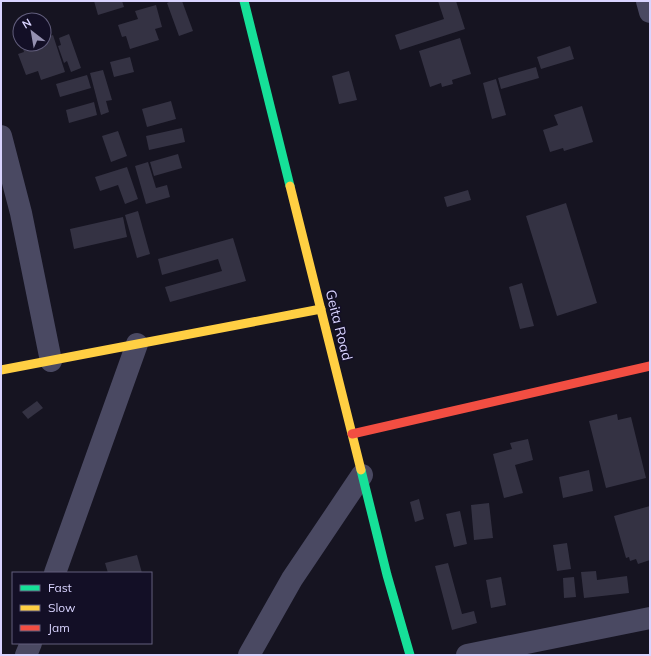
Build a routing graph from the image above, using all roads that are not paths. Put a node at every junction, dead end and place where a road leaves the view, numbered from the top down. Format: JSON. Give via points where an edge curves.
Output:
{"nodes":[{"id":1,"x":244,"y":1,"type":"edge"},
{"id":2,"x":647,"y":1,"type":"edge"},
{"id":3,"x":650,"y":12,"type":"edge"},
{"id":4,"x":1,"y":136,"type":"edge"},
{"id":5,"x":321,"y":309,"type":"junction"},
{"id":6,"x":137,"y":344,"type":"junction"},
{"id":7,"x":51,"y":361,"type":"junction"},
{"id":8,"x":650,"y":366,"type":"edge"},
{"id":9,"x":1,"y":370,"type":"edge"},
{"id":10,"x":352,"y":434,"type":"junction"},
{"id":11,"x":362,"y":475,"type":"junction"},
{"id":12,"x":55,"y":572,"type":"edge"},
{"id":13,"x":650,"y":618,"type":"edge"},
{"id":14,"x":31,"y":644,"type":"edge"},
{"id":15,"x":26,"y":655,"type":"edge"},
{"id":16,"x":249,"y":655,"type":"edge"},
{"id":17,"x":410,"y":655,"type":"edge"},
{"id":18,"x":467,"y":655,"type":"edge"}],
"edges":[{"from":1,"to":5,"type":"main road","name":"Geita Road"},
{"from":2,"to":3,"type":"street"},
{"from":4,"to":7,"type":"street","via":[[21,213]]},
{"from":5,"to":6,"type":"main road"},
{"from":5,"to":10,"type":"main road","name":"Geita Road"},
{"from":6,"to":7,"type":"main road"},
{"from":6,"to":12,"type":"street"},
{"from":7,"to":9,"type":"main road"},
{"from":8,"to":10,"type":"main road"},
{"from":10,"to":11,"type":"main road","name":"Geita Road"},
{"from":11,"to":16,"type":"street","via":[[292,579]]},
{"from":11,"to":17,"type":"main road","name":"Geita Road"},
{"from":13,"to":18,"type":"street"},
{"from":14,"to":15,"type":"street"}]}
